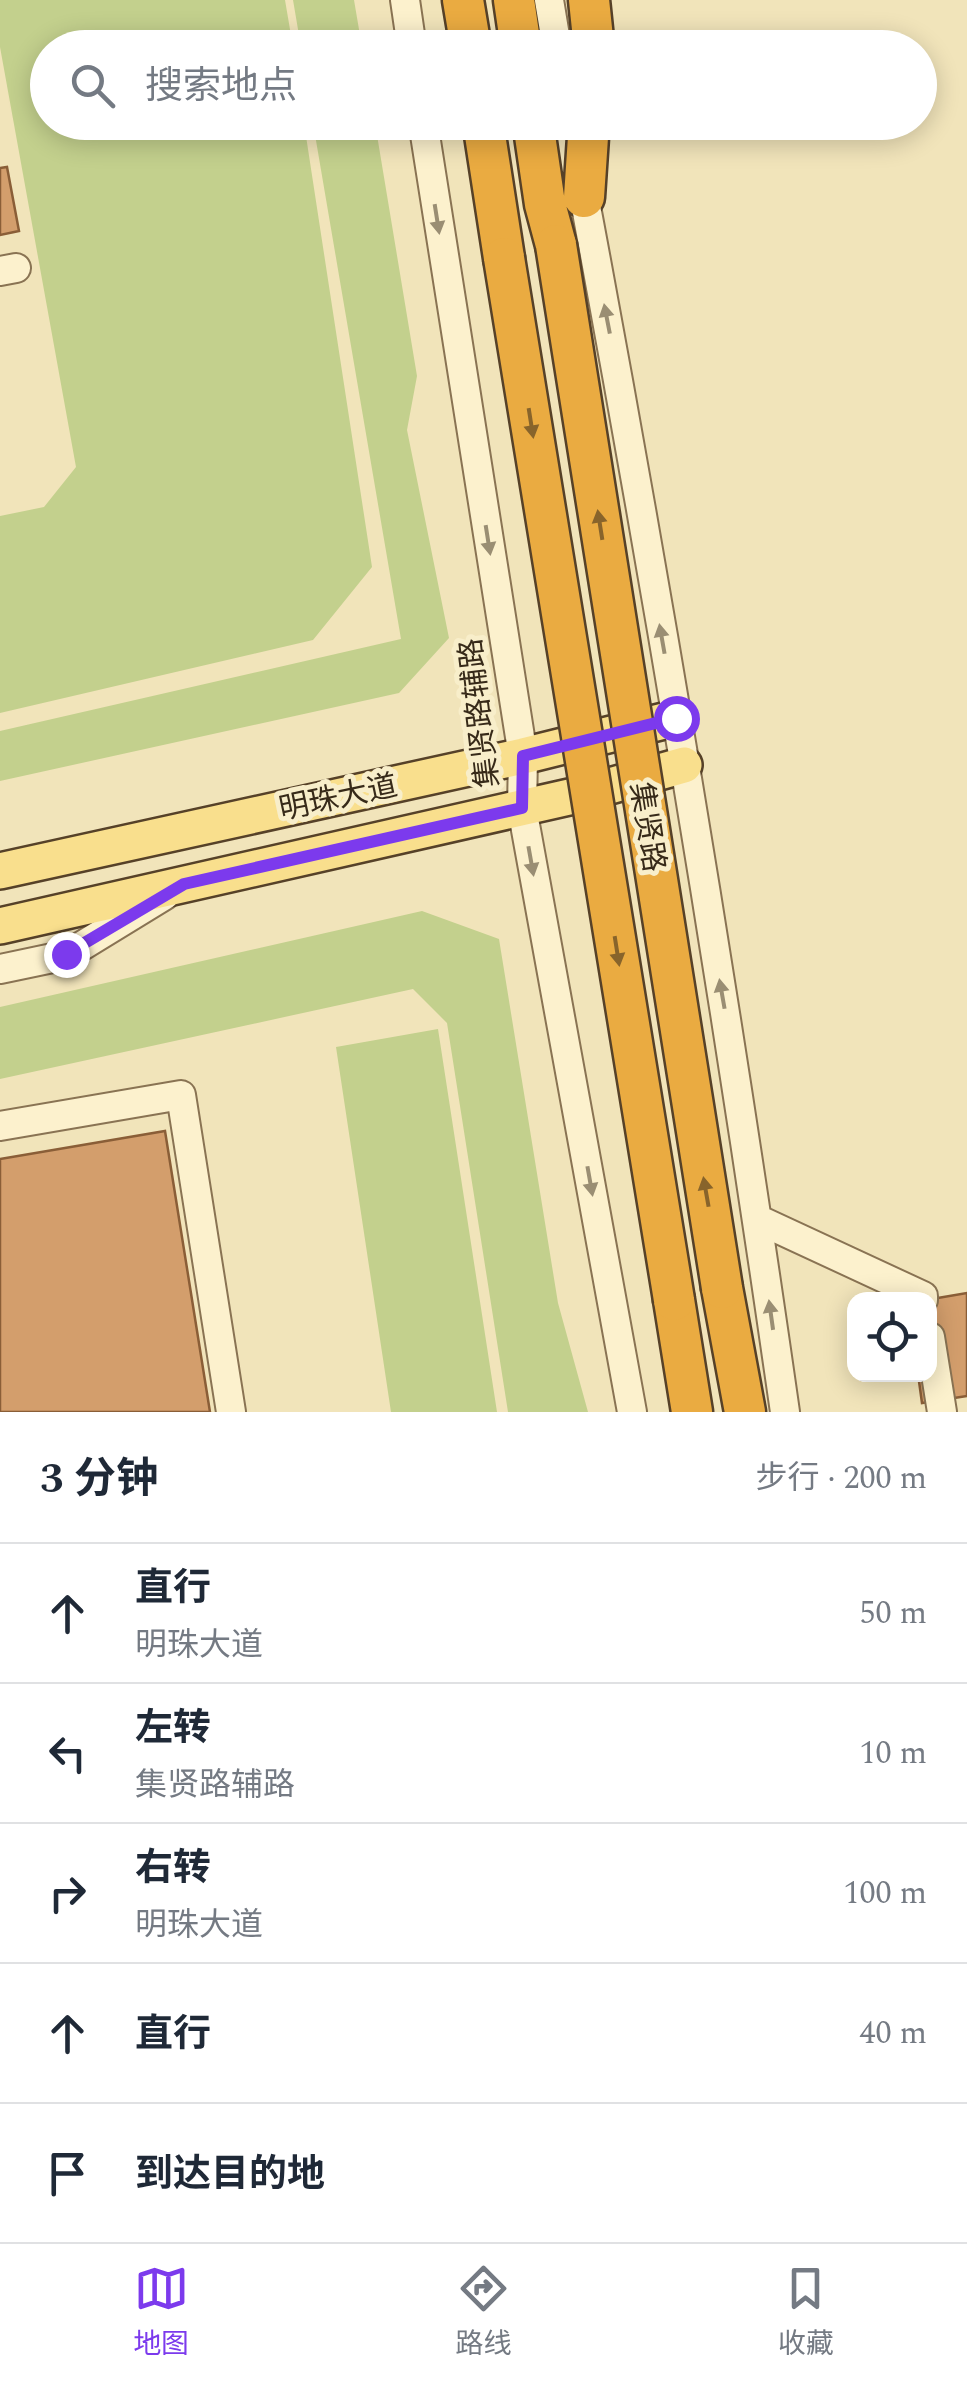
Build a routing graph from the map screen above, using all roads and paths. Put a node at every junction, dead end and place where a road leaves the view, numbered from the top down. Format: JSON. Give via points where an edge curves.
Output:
{"nodes":[{"id":1,"x":405,"y":0,"type":"edge"},
{"id":2,"x":463,"y":0,"type":"edge"},
{"id":3,"x":514,"y":0,"type":"edge"},
{"id":4,"x":549,"y":0,"type":"edge"},
{"id":5,"x":590,"y":0,"type":"edge"},
{"id":6,"x":409,"y":30,"type":"edge"},
{"id":7,"x":468,"y":30,"type":"edge"},
{"id":8,"x":519,"y":30,"type":"edge"},
{"id":9,"x":554,"y":30,"type":"edge"},
{"id":10,"x":592,"y":30,"type":"edge"},
{"id":11,"x":425,"y":140,"type":"edge"},
{"id":12,"x":486,"y":140,"type":"edge"},
{"id":13,"x":536,"y":140,"type":"edge"},
{"id":14,"x":573,"y":140,"type":"edge"},
{"id":15,"x":588,"y":140,"type":"edge"},
{"id":16,"x":584,"y":197,"type":"junction"},
{"id":17,"x":676,"y":718,"type":"junction"},
{"id":18,"x":523,"y":756,"type":"junction"},
{"id":19,"x":684,"y":765,"type":"junction"},
{"id":20,"x":522,"y":808,"type":"junction"},
{"id":21,"x":0,"y":871,"type":"edge"},
{"id":22,"x":184,"y":884,"type":"junction"},
{"id":23,"x":0,"y":926,"type":"edge"},
{"id":24,"x":0,"y":969,"type":"edge"},
{"id":25,"x":0,"y":1126,"type":"edge"},
{"id":26,"x":757,"y":1218,"type":"junction"},
{"id":27,"x":908,"y":1292,"type":"edge"},
{"id":28,"x":937,"y":1381,"type":"edge"},
{"id":29,"x":231,"y":1412,"type":"edge"},
{"id":30,"x":632,"y":1412,"type":"edge"},
{"id":31,"x":692,"y":1412,"type":"edge"},
{"id":32,"x":745,"y":1412,"type":"edge"},
{"id":33,"x":785,"y":1412,"type":"edge"},
{"id":34,"x":942,"y":1412,"type":"edge"}],
"edges":[{"from":1,"to":6,"type":"street"},
{"from":2,"to":7,"type":"highway"},
{"from":3,"to":8,"type":"highway"},
{"from":4,"to":9,"type":"street"},
{"from":5,"to":10,"type":"highway"},
{"from":11,"to":18,"type":"street","name":"集贤路辅路","one_way":true},
{"from":12,"to":31,"type":"highway","name":"集贤路","one_way":true,"bridge":true},
{"from":32,"to":13,"type":"highway","name":"集贤路","one_way":true,"bridge":true},
{"from":14,"to":16,"type":"street"},
{"from":15,"to":16,"type":"highway"},
{"from":17,"to":16,"type":"street","one_way":true},
{"from":17,"to":18,"type":"main road","name":"明珠大道"},
{"from":17,"to":19,"type":"street"},
{"from":18,"to":20,"type":"street","name":"集贤路辅路"},
{"from":18,"to":21,"type":"main road","name":"明珠大道"},
{"from":19,"to":20,"type":"main road","name":"明珠大道"},
{"from":26,"to":19,"type":"street","one_way":true},
{"from":20,"to":22,"type":"main road","name":"明珠大道"},
{"from":20,"to":30,"type":"street","name":"集贤路辅路","one_way":true},
{"from":22,"to":23,"type":"main road","name":"明珠大道"},
{"from":22,"to":24,"type":"street","via":[[66,954]]},
{"from":25,"to":29,"type":"street","via":[[181,1095]]},
{"from":26,"to":27,"type":"street"},
{"from":33,"to":26,"type":"street","one_way":true},
{"from":28,"to":34,"type":"street"}]}
